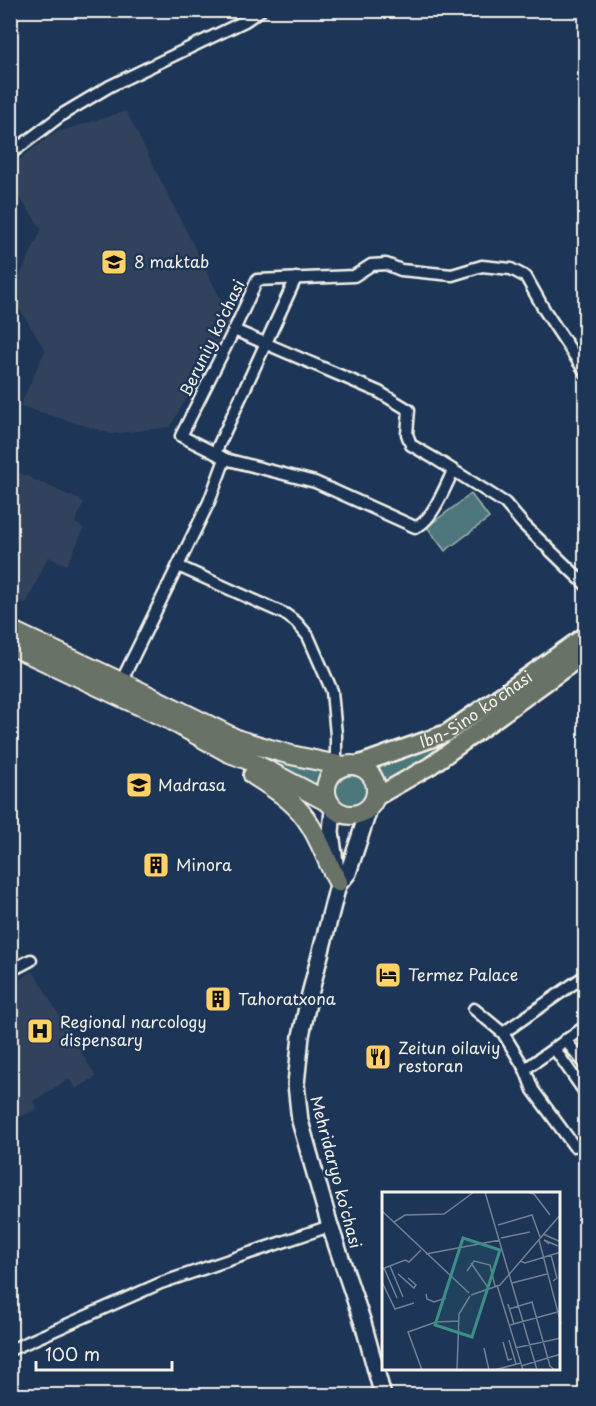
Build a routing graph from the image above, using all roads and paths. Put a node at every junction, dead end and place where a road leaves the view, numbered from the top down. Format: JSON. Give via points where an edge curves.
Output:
{"nodes":[{"id":1,"x":261,"y":10,"type":"edge"},
{"id":2,"x":10,"y":154,"type":"edge"},
{"id":3,"x":296,"y":278,"type":"junction"},
{"id":4,"x":234,"y":330,"type":"junction"},
{"id":5,"x":266,"y":344,"type":"junction"},
{"id":6,"x":585,"y":373,"type":"edge"},
{"id":7,"x":220,"y":456,"type":"junction"},
{"id":8,"x":453,"y":471,"type":"junction"},
{"id":9,"x":178,"y":566,"type":"junction"},
{"id":10,"x":585,"y":585,"type":"edge"},
{"id":11,"x":10,"y":630,"type":"edge"},
{"id":12,"x":585,"y":635,"type":"edge"},
{"id":13,"x":10,"y":645,"type":"edge"},
{"id":14,"x":585,"y":653,"type":"edge"},
{"id":15,"x":121,"y":682,"type":"junction"},
{"id":16,"x":227,"y":752,"type":"junction"},
{"id":17,"x":345,"y":765,"type":"junction"},
{"id":18,"x":372,"y":803,"type":"junction"},
{"id":19,"x":331,"y":806,"type":"junction"},
{"id":20,"x":338,"y":883,"type":"junction"},
{"id":21,"x":32,"y":960,"type":"dead end"},
{"id":22,"x":10,"y":971,"type":"edge"},
{"id":23,"x":585,"y":975,"type":"edge"},
{"id":24,"x":474,"y":1009,"type":"dead end"},
{"id":25,"x":585,"y":1026,"type":"edge"},
{"id":26,"x":503,"y":1033,"type":"junction"},
{"id":27,"x":565,"y":1040,"type":"junction"},
{"id":28,"x":554,"y":1048,"type":"junction"},
{"id":29,"x":585,"y":1065,"type":"edge"},
{"id":30,"x":525,"y":1069,"type":"junction"},
{"id":31,"x":585,"y":1094,"type":"edge"},
{"id":32,"x":574,"y":1146,"type":"dead end"},
{"id":33,"x":330,"y":1226,"type":"junction"},
{"id":34,"x":10,"y":1350,"type":"edge"},
{"id":35,"x":383,"y":1395,"type":"edge"}],
"edges":[{"from":1,"to":2,"type":"street","via":[[110,86],[63,114]]},
{"from":3,"to":4,"type":"street","name":"Beruniy ko'chasi","via":[[257,280]]},
{"from":3,"to":5,"type":"street"},
{"from":3,"to":6,"type":"street","name":"Beruniy ko'chasi","via":[[354,276],[371,265],[386,264],[401,270],[452,275],[482,266],[512,269],[526,277]]},
{"from":4,"to":5,"type":"street"},
{"from":4,"to":7,"type":"street","name":"Beruniy ko'chasi","via":[[181,436]]},
{"from":5,"to":7,"type":"street"},
{"from":5,"to":8,"type":"street","via":[[380,392],[409,410],[407,434],[411,445]]},
{"from":7,"to":8,"type":"street","via":[[315,482],[415,527],[421,526],[439,501]]},
{"from":7,"to":9,"type":"street","via":[[208,502]]},
{"from":8,"to":10,"type":"street","via":[[505,503]]},
{"from":9,"to":15,"type":"street"},
{"from":9,"to":17,"type":"street","via":[[285,614],[308,636],[332,691],[336,735]]},
{"from":11,"to":15,"type":"highway"},
{"from":12,"to":17,"type":"main road","name":"Ibn-Sino ko'chasi","via":[[447,733]]},
{"from":13,"to":16,"type":"highway","via":[[168,719]]},
{"from":14,"to":18,"type":"main road","name":"Ibn-Sino ko'chasi","via":[[430,766]]},
{"from":15,"to":17,"type":"highway","via":[[239,740]]},
{"from":16,"to":19,"type":"highway"},
{"from":16,"to":20,"type":"highway","via":[[282,794],[306,818]]},
{"from":17,"to":18,"type":"highway","via":[[366,770],[373,777],[376,787]]},
{"from":17,"to":19,"type":"highway","via":[[327,781],[325,792]]},
{"from":18,"to":19,"type":"highway","via":[[361,814],[351,816]]},
{"from":18,"to":20,"type":"main road","via":[[348,873]]},
{"from":19,"to":20,"type":"main road"},
{"from":20,"to":33,"type":"main road","name":"Мehridaryo ko'chasi","via":[[301,1036],[296,1084],[300,1121]]},
{"from":21,"to":22,"type":"street"},
{"from":23,"to":26,"type":"street"},
{"from":24,"to":26,"type":"street"},
{"from":25,"to":27,"type":"street"},
{"from":26,"to":30,"type":"street"},
{"from":27,"to":28,"type":"street"},
{"from":27,"to":29,"type":"street"},
{"from":28,"to":30,"type":"street"},
{"from":28,"to":31,"type":"street"},
{"from":30,"to":32,"type":"street","via":[[533,1090]]},
{"from":33,"to":34,"type":"street","via":[[161,1283]]},
{"from":33,"to":35,"type":"main road","name":"Мehridaryo ko'chasi"}]}
